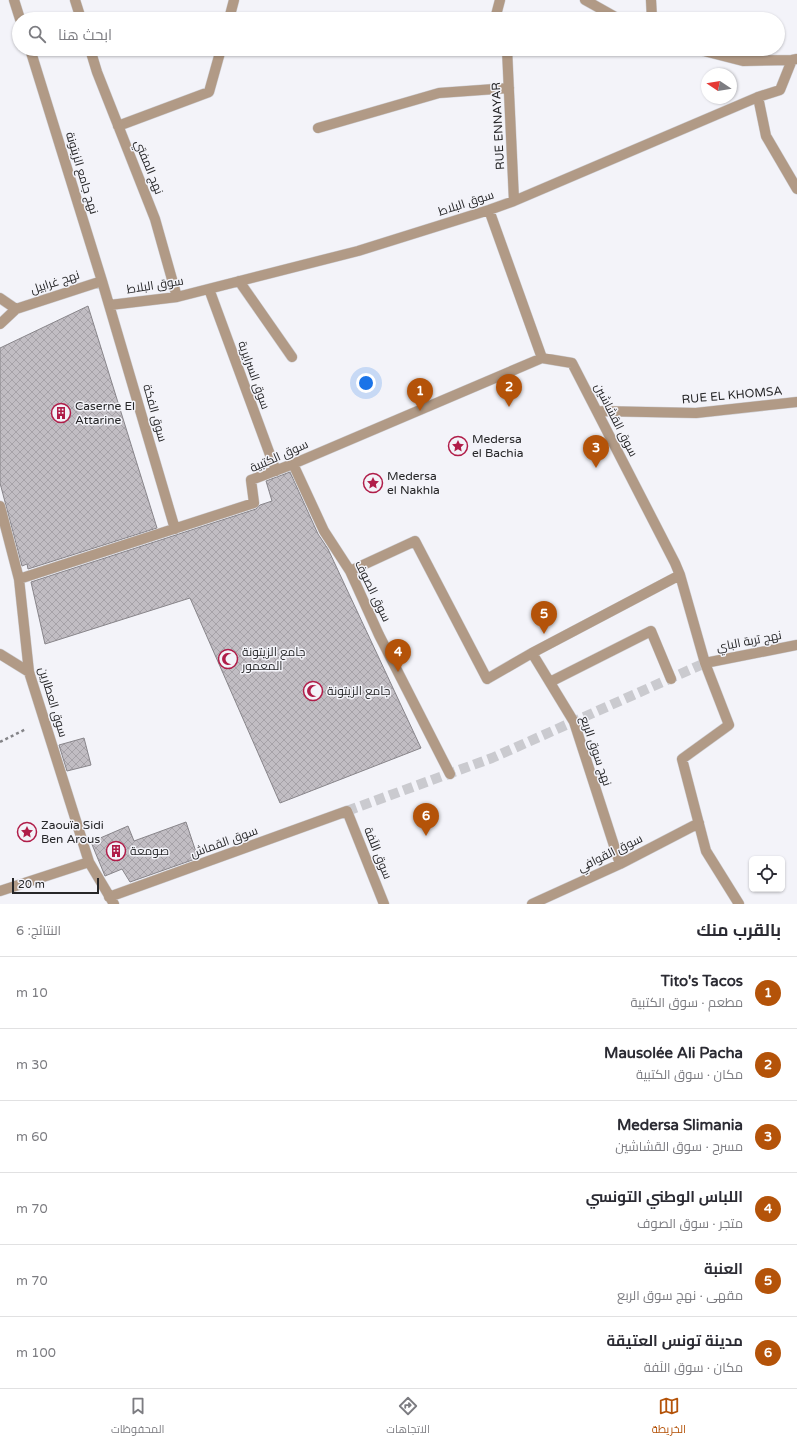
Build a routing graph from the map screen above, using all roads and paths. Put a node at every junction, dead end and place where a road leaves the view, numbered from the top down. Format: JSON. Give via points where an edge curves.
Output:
{"nodes":[{"id":1,"x":14,"y":0,"type":"edge"},
{"id":2,"x":75,"y":0,"type":"edge"},
{"id":3,"x":234,"y":0,"type":"edge"},
{"id":4,"x":500,"y":0,"type":"edge"},
{"id":5,"x":585,"y":0,"type":"edge"},
{"id":6,"x":651,"y":0,"type":"edge"},
{"id":7,"x":18,"y":12,"type":"edge"},
{"id":8,"x":79,"y":12,"type":"edge"},
{"id":9,"x":231,"y":12,"type":"edge"},
{"id":10,"x":497,"y":12,"type":"edge"},
{"id":11,"x":606,"y":12,"type":"edge"},
{"id":12,"x":652,"y":12,"type":"edge"},
{"id":13,"x":32,"y":56,"type":"edge"},
{"id":14,"x":92,"y":56,"type":"edge"},
{"id":15,"x":219,"y":56,"type":"edge"},
{"id":16,"x":507,"y":56,"type":"edge"},
{"id":17,"x":723,"y":56,"type":"edge"},
{"id":18,"x":794,"y":59,"type":"edge"},
{"id":19,"x":509,"y":88,"type":"junction"},
{"id":20,"x":758,"y":97,"type":"junction"},
{"id":21,"x":118,"y":126,"type":"junction"},
{"id":22,"x":318,"y":128,"type":"dead end"},
{"id":23,"x":797,"y":189,"type":"edge"},
{"id":24,"x":514,"y":201,"type":"junction"},
{"id":25,"x":489,"y":210,"type":"junction"},
{"id":26,"x":102,"y":281,"type":"junction"},
{"id":27,"x":239,"y":281,"type":"junction"},
{"id":28,"x":209,"y":289,"type":"junction"},
{"id":29,"x":177,"y":297,"type":"junction"},
{"id":30,"x":0,"y":298,"type":"edge"},
{"id":31,"x":110,"y":305,"type":"junction"},
{"id":32,"x":16,"y":309,"type":"junction"},
{"id":33,"x":0,"y":324,"type":"edge"},
{"id":34,"x":292,"y":358,"type":"dead end"},
{"id":35,"x":542,"y":358,"type":"junction"},
{"id":36,"x":797,"y":402,"type":"edge"},
{"id":37,"x":597,"y":411,"type":"junction"},
{"id":38,"x":293,"y":464,"type":"junction"},
{"id":39,"x":276,"y":471,"type":"junction"},
{"id":40,"x":0,"y":506,"type":"edge"},
{"id":41,"x":175,"y":529,"type":"junction"},
{"id":42,"x":350,"y":571,"type":"junction"},
{"id":43,"x":680,"y":575,"type":"junction"},
{"id":44,"x":19,"y":579,"type":"junction"},
{"id":45,"x":797,"y":644,"type":"edge"},
{"id":46,"x":532,"y":653,"type":"junction"},
{"id":47,"x":0,"y":654,"type":"edge"},
{"id":48,"x":705,"y":663,"type":"junction"},
{"id":49,"x":29,"y":672,"type":"junction"},
{"id":50,"x":671,"y":678,"type":"dead end"},
{"id":51,"x":550,"y":682,"type":"junction"},
{"id":52,"x":44,"y":720,"type":"junction"},
{"id":53,"x":0,"y":742,"type":"edge"},
{"id":54,"x":450,"y":774,"type":"dead end"},
{"id":55,"x":347,"y":811,"type":"joint"},
{"id":56,"x":699,"y":823,"type":"junction"},
{"id":57,"x":89,"y":862,"type":"junction"},
{"id":58,"x":620,"y":864,"type":"junction"},
{"id":59,"x":0,"y":891,"type":"edge"},
{"id":60,"x":112,"y":900,"type":"edge"},
{"id":61,"x":384,"y":904,"type":"edge"},
{"id":62,"x":532,"y":904,"type":"edge"},
{"id":63,"x":739,"y":904,"type":"edge"}],
"edges":[{"from":1,"to":7,"type":"street"},
{"from":2,"to":8,"type":"street"},
{"from":3,"to":9,"type":"street"},
{"from":4,"to":10,"type":"street"},
{"from":5,"to":11,"type":"street"},
{"from":6,"to":12,"type":"street"},
{"from":13,"to":26,"type":"street","name":"نهج جامع الزيتونة"},
{"from":14,"to":21,"type":"street","name":"نهج المفتي"},
{"from":15,"to":21,"type":"street","via":[[209,92]]},
{"from":16,"to":19,"type":"street","name":"RUE ENNAYAR"},
{"from":17,"to":18,"type":"street","via":[[743,61]]},
{"from":18,"to":20,"type":"street","name":"سوق البلاط","via":[[780,90]]},
{"from":19,"to":22,"type":"street","via":[[438,93]]},
{"from":19,"to":24,"type":"street","name":"RUE ENNAYAR"},
{"from":20,"to":23,"type":"street","via":[[766,136]]},
{"from":20,"to":24,"type":"street","name":"سوق البلاط"},
{"from":21,"to":29,"type":"street","name":"نهج المفتي","via":[[155,219]]},
{"from":24,"to":25,"type":"street","name":"سوق البلاط"},
{"from":25,"to":27,"type":"street","name":"سوق البلاط","via":[[358,251]]},
{"from":25,"to":35,"type":"street"},
{"from":26,"to":31,"type":"street","name":"نهج جامع الزيتونة"},
{"from":26,"to":32,"type":"street","name":"نهج غرابيل"},
{"from":27,"to":28,"type":"street","name":"سوق البلاط"},
{"from":27,"to":34,"type":"street"},
{"from":28,"to":29,"type":"street","name":"سوق البلاط"},
{"from":28,"to":39,"type":"street","name":"سوق السرايرية"},
{"from":29,"to":31,"type":"street","name":"سوق البلاط"},
{"from":30,"to":32,"type":"street"},
{"from":31,"to":41,"type":"street","name":"سوق الفكة"},
{"from":32,"to":33,"type":"street","name":"نهج غرابيل"},
{"from":35,"to":37,"type":"street","name":"سوق القشاشين","via":[[572,363]]},
{"from":35,"to":38,"type":"street","name":"سوق الكتبية"},
{"from":36,"to":37,"type":"street","name":"RUE EL KHOMSA","via":[[696,413]]},
{"from":37,"to":43,"type":"street","name":"سوق القشاشين"},
{"from":38,"to":39,"type":"street","name":"سوق الكتبية"},
{"from":38,"to":42,"type":"street","name":"سوق الصوف","via":[[324,530]]},
{"from":39,"to":41,"type":"street","name":"سوق الكتبية","via":[[251,480],[254,503]]},
{"from":40,"to":44,"type":"street","name":"سوق العطارين"},
{"from":41,"to":44,"type":"street","name":"سوق الكتبية"},
{"from":42,"to":46,"type":"street","via":[[415,541],[487,679]]},
{"from":42,"to":54,"type":"street","name":"سوق الصوف","via":[[379,635]]},
{"from":43,"to":46,"type":"street"},
{"from":43,"to":48,"type":"street","name":"سوق القشاشين"},
{"from":44,"to":49,"type":"street","name":"سوق العطارين"},
{"from":45,"to":48,"type":"street","name":"نهج تربة الباي"},
{"from":46,"to":51,"type":"street","name":"نهج سوق الربع"},
{"from":47,"to":49,"type":"street"},
{"from":48,"to":56,"type":"street","name":"سوق القشاشين","via":[[728,725],[682,759]]},
{"from":49,"to":52,"type":"street","name":"سوق العطارين"},
{"from":50,"to":51,"type":"street","via":[[651,630]]},
{"from":51,"to":58,"type":"street","name":"نهج سوق الربع","via":[[574,722]]},
{"from":52,"to":53,"type":"path"},
{"from":52,"to":57,"type":"street","name":"سوق العطارين"},
{"from":55,"to":60,"type":"street","name":"سوق القماش"},
{"from":55,"to":61,"type":"street","name":"سوق اللَفة"},
{"from":56,"to":58,"type":"street","name":"سوق القوافي"},
{"from":56,"to":63,"type":"street","via":[[706,851]]},
{"from":57,"to":59,"type":"street"},
{"from":57,"to":60,"type":"street","name":"سوق العطارين"},
{"from":58,"to":62,"type":"street","name":"سوق القوافي"}]}
